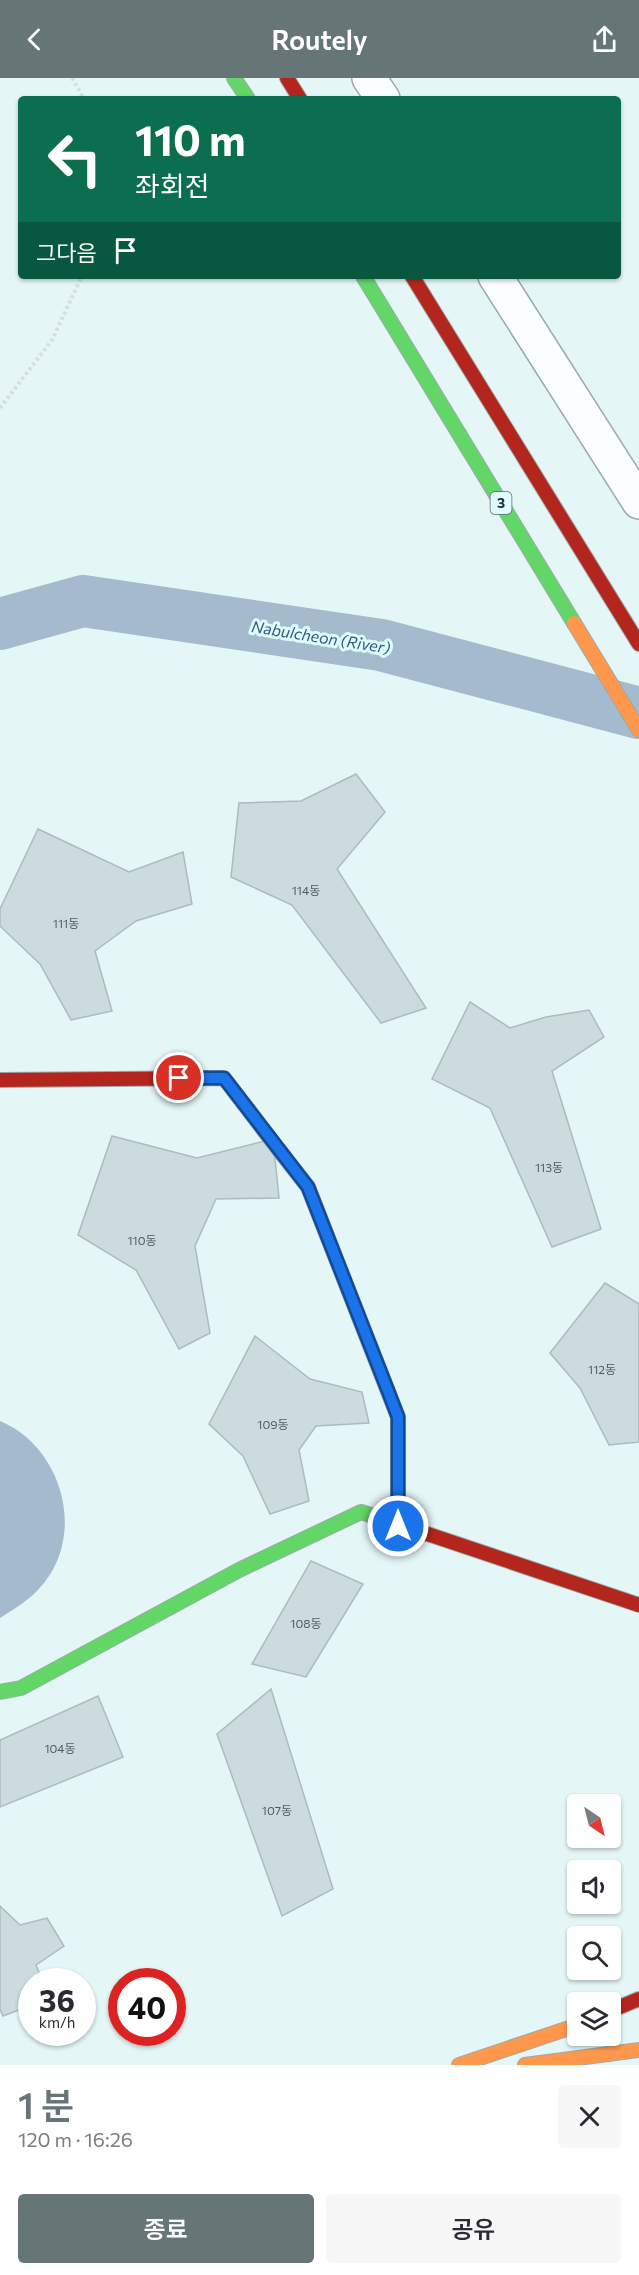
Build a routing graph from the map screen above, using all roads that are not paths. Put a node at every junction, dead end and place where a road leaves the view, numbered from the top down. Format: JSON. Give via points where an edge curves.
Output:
{"nodes":[{"id":1,"x":234,"y":78,"type":"edge"},
{"id":2,"x":287,"y":78,"type":"edge"},
{"id":3,"x":369,"y":78,"type":"edge"},
{"id":4,"x":246,"y":96,"type":"edge"},
{"id":5,"x":298,"y":96,"type":"edge"},
{"id":6,"x":381,"y":96,"type":"edge"},
{"id":7,"x":365,"y":279,"type":"edge"},
{"id":8,"x":414,"y":279,"type":"edge"},
{"id":9,"x":497,"y":279,"type":"edge"},
{"id":10,"x":639,"y":502,"type":"edge"},
{"id":11,"x":639,"y":644,"type":"edge"},
{"id":12,"x":639,"y":730,"type":"edge"},
{"id":13,"x":0,"y":1080,"type":"edge"},
{"id":14,"x":398,"y":1526,"type":"junction"},
{"id":15,"x":639,"y":1605,"type":"edge"},
{"id":16,"x":0,"y":1692,"type":"edge"},
{"id":17,"x":639,"y":2000,"type":"edge"},
{"id":18,"x":621,"y":2007,"type":"edge"},
{"id":19,"x":567,"y":2029,"type":"edge"},
{"id":20,"x":639,"y":2050,"type":"edge"},
{"id":21,"x":459,"y":2065,"type":"edge"},
{"id":22,"x":525,"y":2065,"type":"edge"}],
"edges":[{"from":1,"to":4,"type":"main road"},
{"from":2,"to":5,"type":"main road"},
{"from":3,"to":6,"type":"street"},
{"from":7,"to":12,"type":"main road","number":"3"},
{"from":8,"to":11,"type":"main road"},
{"from":9,"to":10,"type":"street"},
{"from":13,"to":14,"type":"main road","via":[[224,1078],[308,1187],[394,1406],[398,1417]]},
{"from":14,"to":15,"type":"main road"},
{"from":14,"to":16,"type":"main road","via":[[361,1512],[239,1570],[21,1688]]},
{"from":17,"to":18,"type":"main road"},
{"from":19,"to":21,"type":"main road"},
{"from":20,"to":22,"type":"main road"}]}
